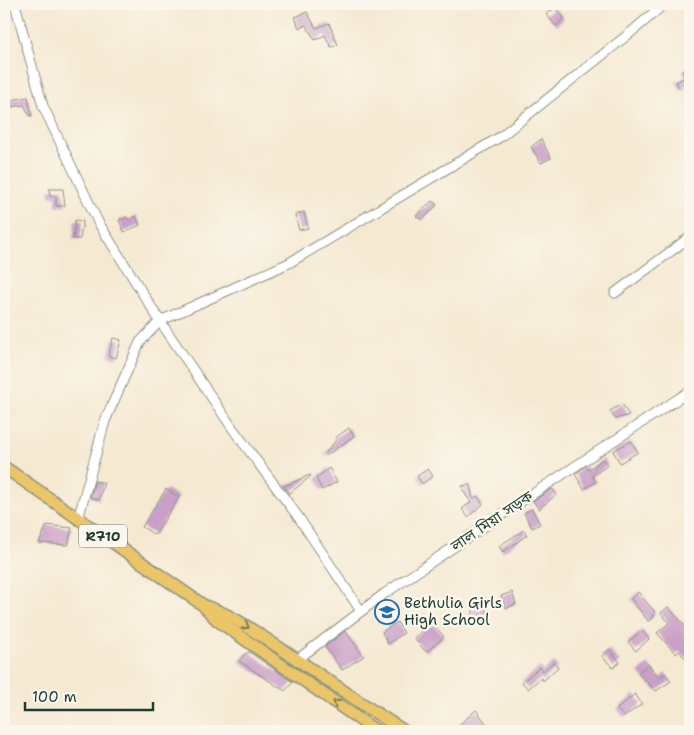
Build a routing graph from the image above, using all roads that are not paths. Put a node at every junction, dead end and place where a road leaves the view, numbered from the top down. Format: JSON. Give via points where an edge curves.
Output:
{"nodes":[{"id":1,"x":15,"y":4,"type":"edge"},
{"id":2,"x":664,"y":4,"type":"edge"},
{"id":3,"x":690,"y":237,"type":"edge"},
{"id":4,"x":615,"y":293,"type":"dead end"},
{"id":5,"x":160,"y":321,"type":"junction"},
{"id":6,"x":690,"y":391,"type":"edge"},
{"id":7,"x":4,"y":468,"type":"edge"},
{"id":8,"x":78,"y":519,"type":"junction"},
{"id":9,"x":203,"y":605,"type":"junction"},
{"id":10,"x":361,"y":611,"type":"junction"},
{"id":11,"x":298,"y":659,"type":"junction"},
{"id":12,"x":376,"y":731,"type":"edge"},
{"id":13,"x":404,"y":731,"type":"edge"}],
"edges":[{"from":1,"to":5,"type":"street","via":[[43,106],[98,222]]},
{"from":2,"to":5,"type":"street","via":[[500,137],[289,263]]},
{"from":3,"to":4,"type":"street"},
{"from":5,"to":8,"type":"street","via":[[140,342],[105,420]]},
{"from":5,"to":10,"type":"street"},
{"from":6,"to":10,"type":"street","name":"লাল মিয়া সড়ক"},
{"from":7,"to":8,"type":"main road","number":"R710"},
{"from":8,"to":9,"type":"main road","number":"R710"},
{"from":9,"to":11,"type":"main road","number":"R710","one_way":true,"via":[[226,614]]},
{"from":12,"to":9,"type":"main road","number":"R710","one_way":true,"via":[[217,620]]},
{"from":10,"to":11,"type":"street","name":"লাল মিয়া সড়ক"},
{"from":11,"to":13,"type":"main road","number":"R710"}]}
